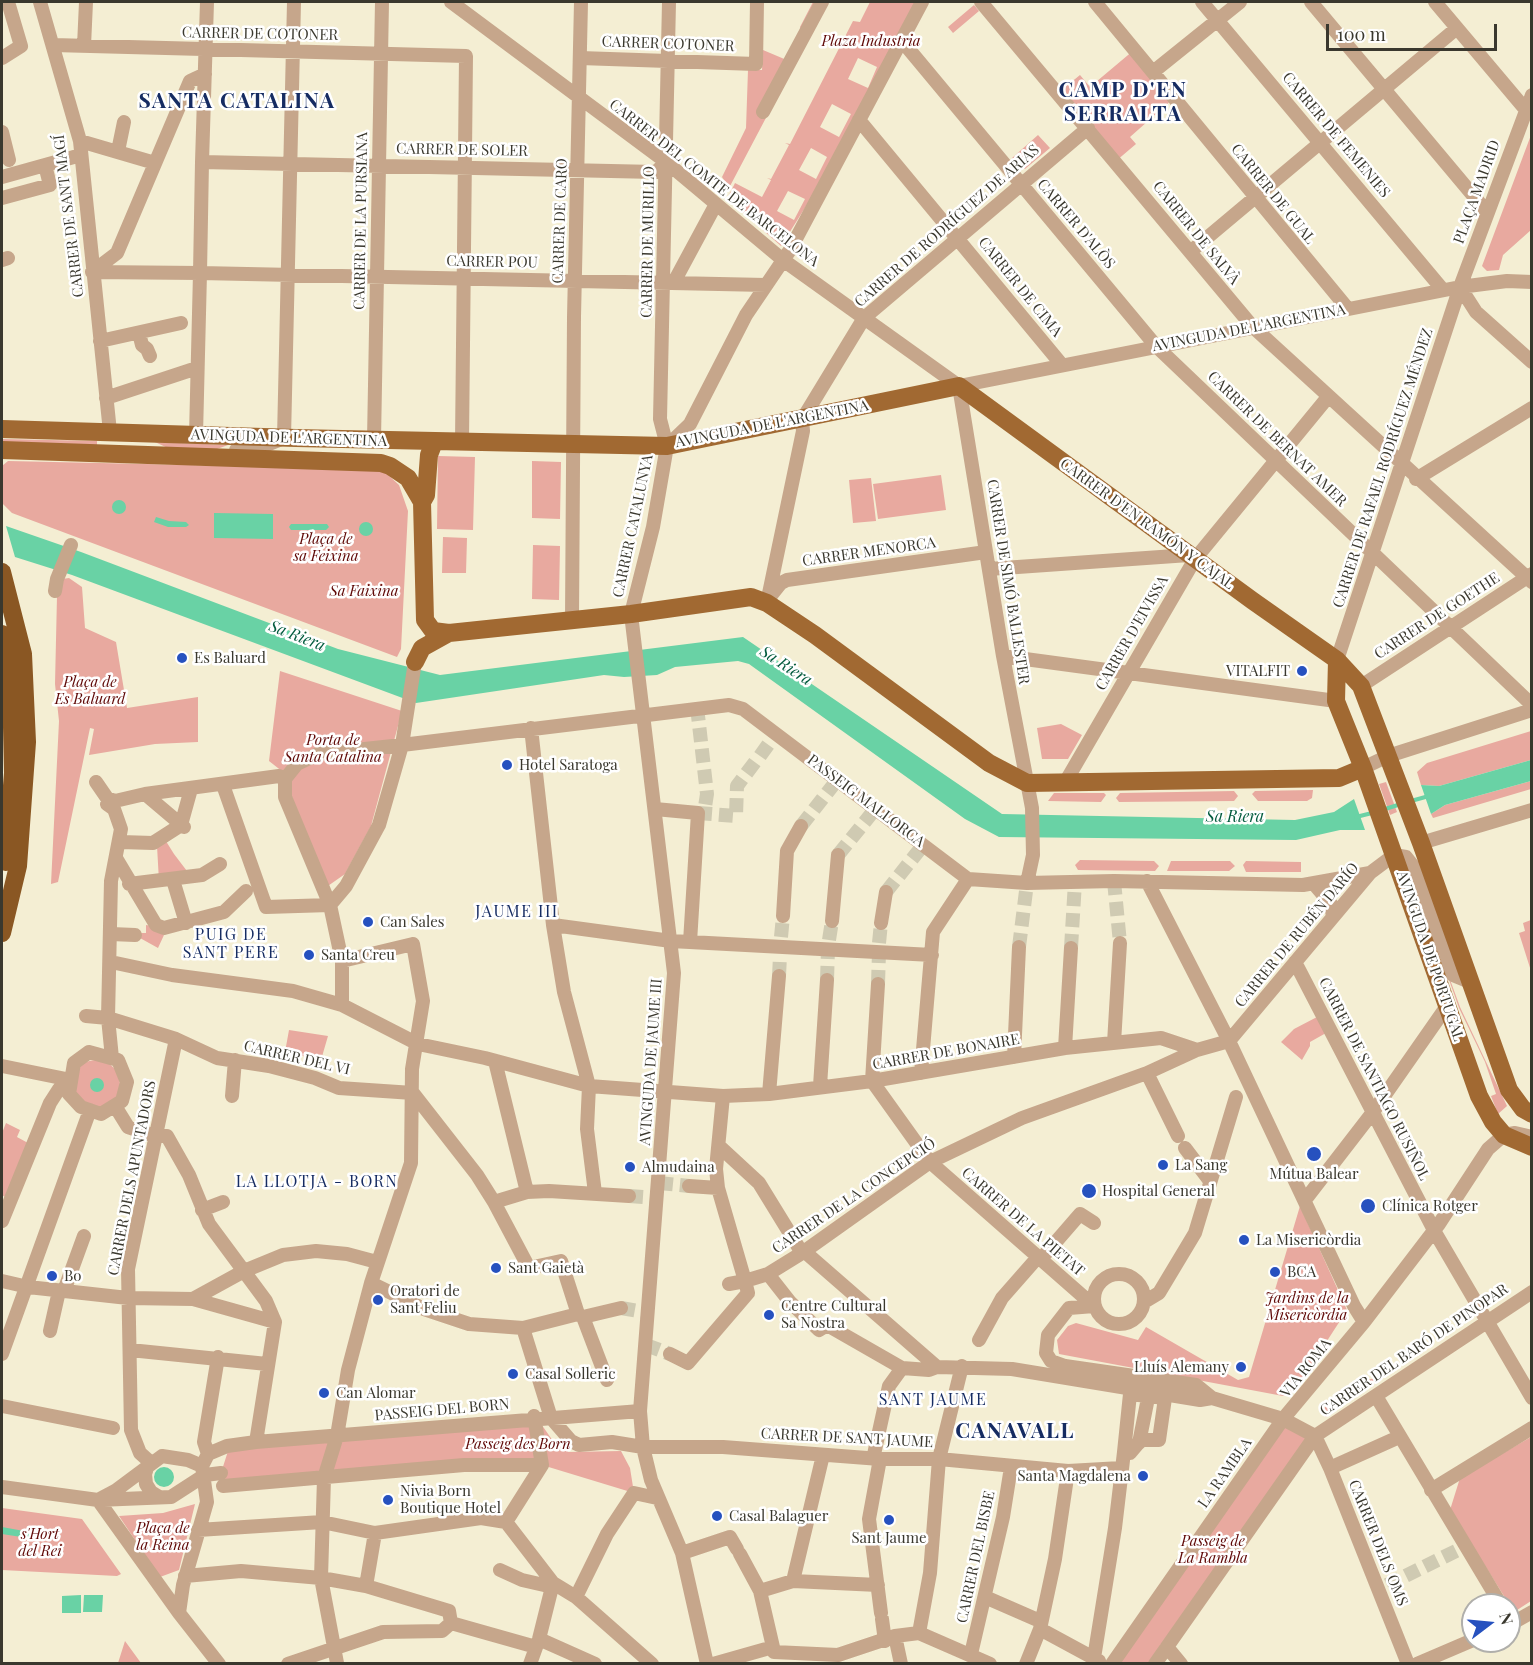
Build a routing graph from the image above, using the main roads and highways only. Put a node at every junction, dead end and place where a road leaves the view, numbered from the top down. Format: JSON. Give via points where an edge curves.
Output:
{"nodes":[{"id":1,"x":959,"y":386,"type":"joint"},
{"id":2,"x":2,"y":429,"type":"edge"},
{"id":3,"x":110,"y":432,"type":"junction"},
{"id":4,"x":434,"y":442,"type":"junction"},
{"id":5,"x":2,"y":450,"type":"edge"},
{"id":6,"x":141,"y":454,"type":"junction"},
{"id":7,"x":422,"y":502,"type":"junction"},
{"id":8,"x":2,"y":572,"type":"edge"},
{"id":9,"x":449,"y":633,"type":"junction"},
{"id":10,"x":2,"y":634,"type":"edge"},
{"id":11,"x":1337,"y":660,"type":"junction"},
{"id":12,"x":415,"y":662,"type":"road end"},
{"id":13,"x":1361,"y":686,"type":"joint"},
{"id":14,"x":14,"y":723,"type":"edge"},
{"id":15,"x":1363,"y":768,"type":"junction"},
{"id":16,"x":2,"y":887,"type":"edge"},
{"id":17,"x":2,"y":933,"type":"edge"},
{"id":18,"x":1532,"y":1114,"type":"edge"},
{"id":19,"x":1532,"y":1148,"type":"edge"}],
"edges":[{"from":1,"to":4,"type":"main road","name":"AVINGUDA DE L'ARGENTINA","via":[[667,446]]},
{"from":1,"to":11,"type":"main road","name":"CARRER D'EN RAMÓN Y CAJAL"},
{"from":2,"to":3,"type":"main road","name":"AVINGUDA DE L'ARGENTINA"},
{"from":3,"to":4,"type":"main road","name":"AVINGUDA DE L'ARGENTINA"},
{"from":3,"to":6,"type":"main road"},
{"from":4,"to":7,"type":"main road"},
{"from":5,"to":6,"type":"main road","name":"AVINGUDA DE L'ARGENTINA"},
{"from":6,"to":7,"type":"main road","name":"AVINGUDA DE L'ARGENTINA","via":[[381,463],[408,478]]},
{"from":7,"to":9,"type":"main road","via":[[425,620],[433,631]]},
{"from":8,"to":14,"type":"highway","via":[[22,647]]},
{"from":9,"to":12,"type":"main road","via":[[422,648]]},
{"from":9,"to":15,"type":"main road","via":[[631,614],[745,597],[767,603],[989,763],[1027,783],[1339,778]]},
{"from":10,"to":14,"type":"highway"},
{"from":11,"to":13,"type":"main road","name":"CARRER D'EN RAMÓN Y CAJAL"},
{"from":11,"to":15,"type":"main road","via":[[1336,701]]},
{"from":13,"to":18,"type":"main road","name":"AVINGUDA DE PORTUGAL","via":[[1509,1090],[1523,1109]]},
{"from":14,"to":16,"type":"highway"},
{"from":14,"to":17,"type":"highway","via":[[18,867]]},
{"from":15,"to":19,"type":"main road","name":"AVINGUDA DE PORTUGAL","via":[[1479,1096],[1504,1135]]}]}
